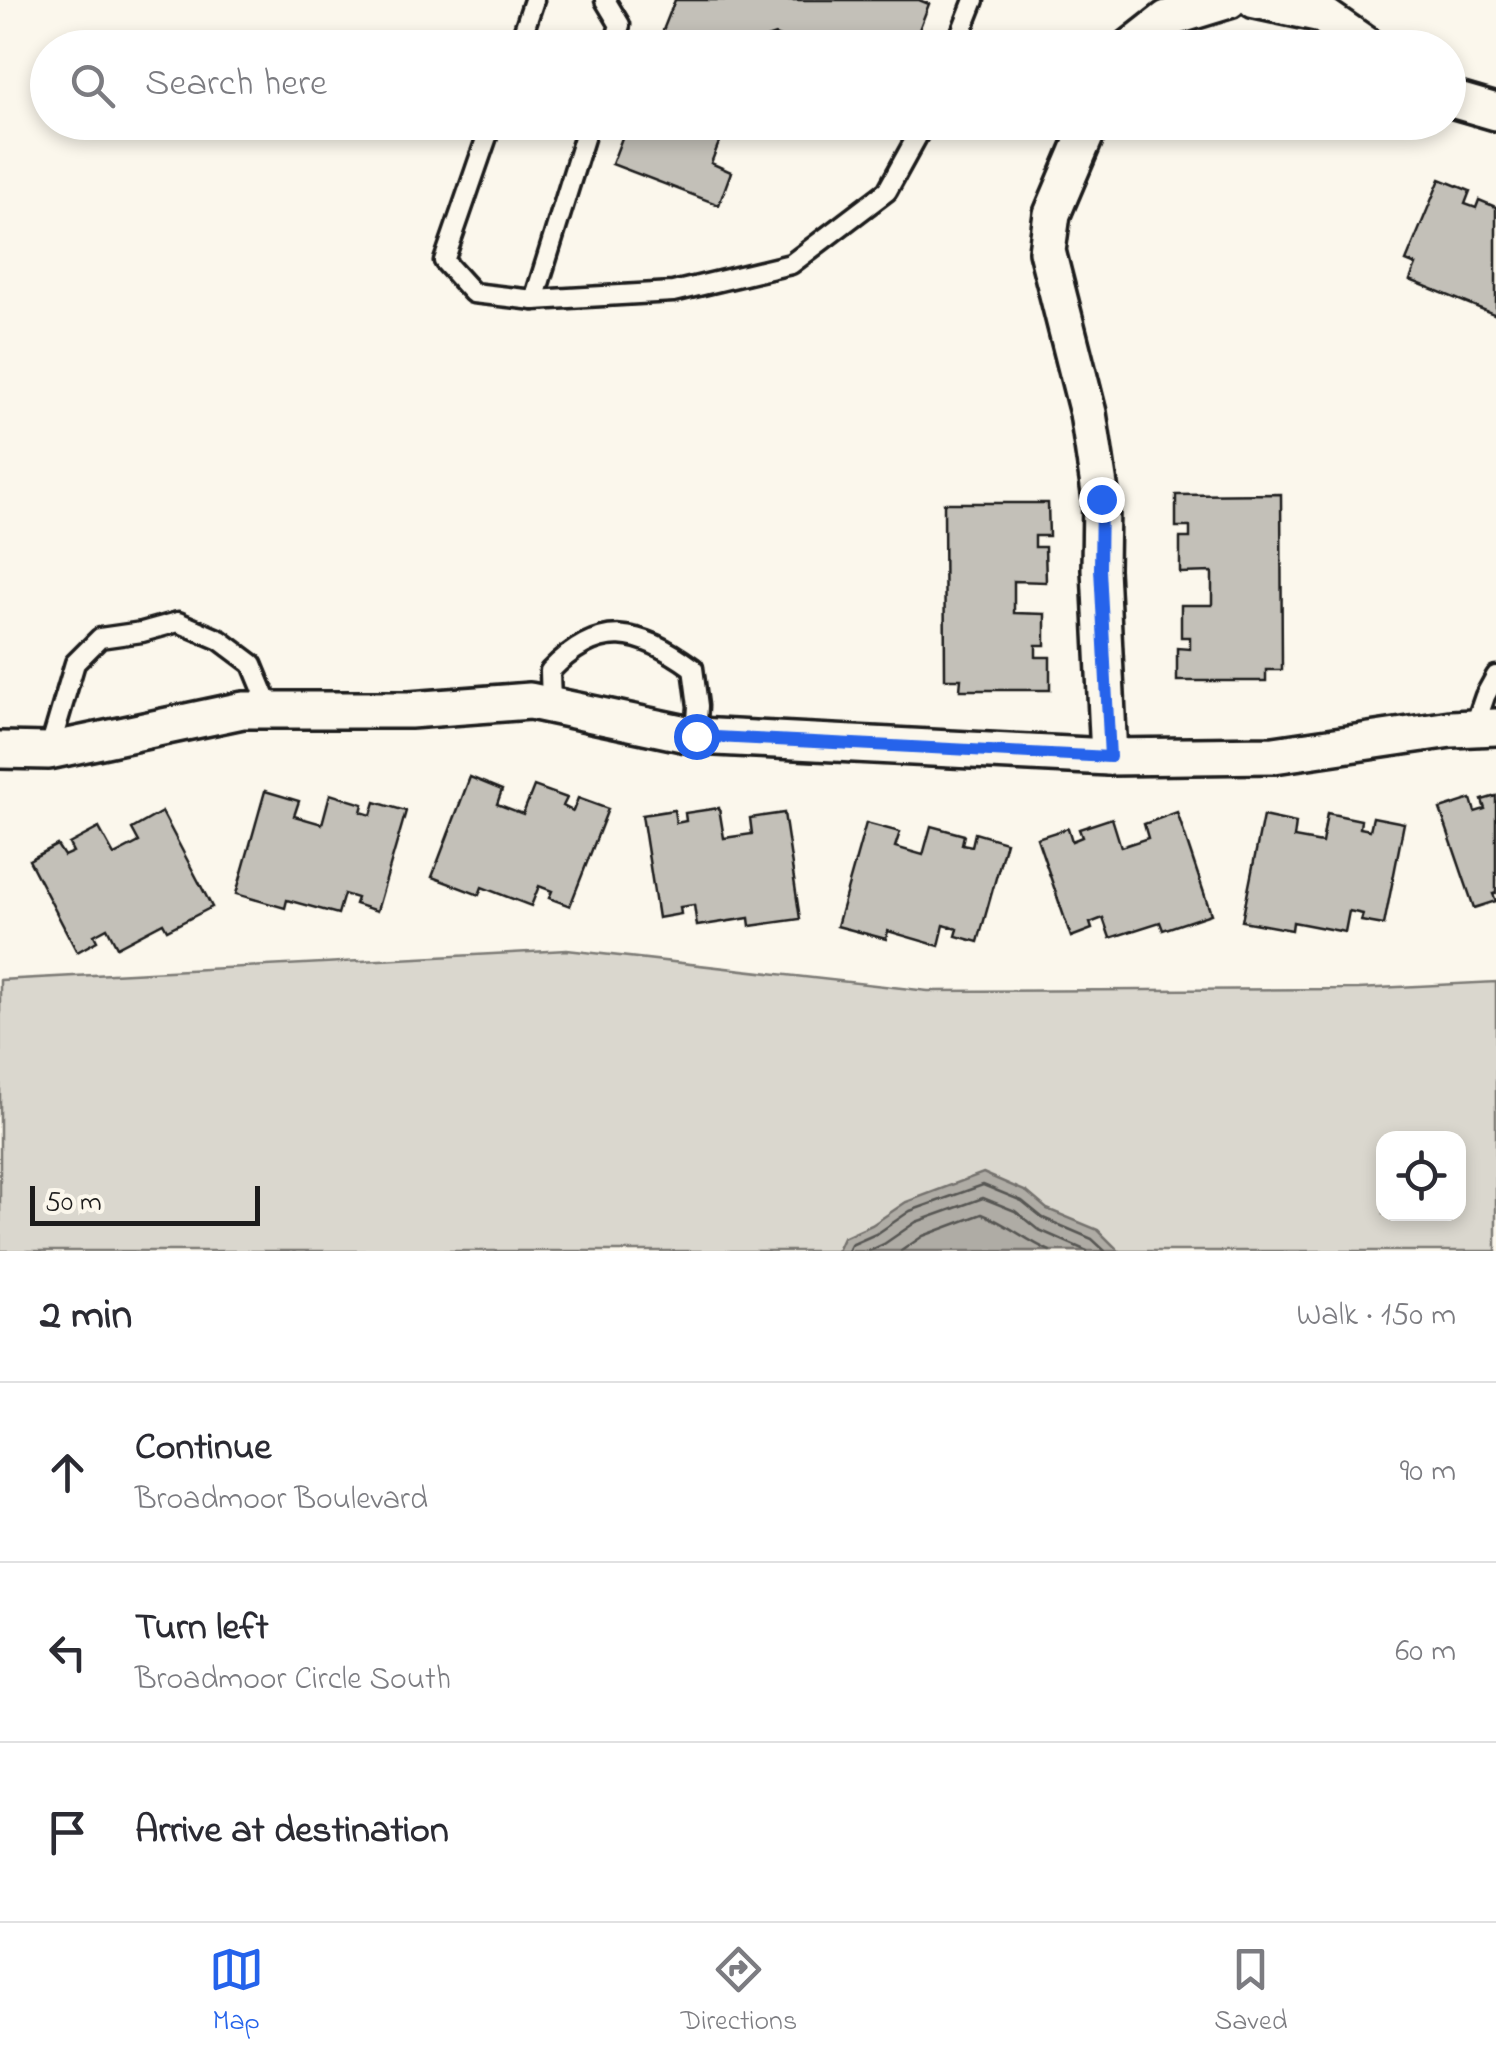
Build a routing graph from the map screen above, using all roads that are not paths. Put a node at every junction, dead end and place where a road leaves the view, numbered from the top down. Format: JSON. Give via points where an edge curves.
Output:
{"nodes":[{"id":1,"x":534,"y":0,"type":"edge"},
{"id":2,"x":605,"y":0,"type":"edge"},
{"id":3,"x":974,"y":0,"type":"edge"},
{"id":4,"x":1229,"y":0,"type":"edge"},
{"id":5,"x":1255,"y":0,"type":"edge"},
{"id":6,"x":524,"y":30,"type":"edge"},
{"id":7,"x":618,"y":30,"type":"edge"},
{"id":8,"x":962,"y":30,"type":"edge"},
{"id":9,"x":1153,"y":30,"type":"edge"},
{"id":10,"x":1344,"y":30,"type":"edge"},
{"id":11,"x":1466,"y":103,"type":"edge"},
{"id":12,"x":1496,"y":112,"type":"edge"},
{"id":13,"x":486,"y":140,"type":"edge"},
{"id":14,"x":583,"y":140,"type":"edge"},
{"id":15,"x":915,"y":140,"type":"edge"},
{"id":16,"x":1083,"y":140,"type":"edge"},
{"id":17,"x":534,"y":300,"type":"junction"},
{"id":18,"x":1496,"y":676,"type":"edge"},
{"id":19,"x":551,"y":706,"type":"junction"},
{"id":20,"x":270,"y":710,"type":"junction"},
{"id":21,"x":1485,"y":728,"type":"edge"},
{"id":22,"x":696,"y":736,"type":"junction"},
{"id":23,"x":0,"y":750,"type":"edge"},
{"id":24,"x":49,"y":751,"type":"junction"},
{"id":25,"x":1110,"y":757,"type":"junction"}],
"edges":[{"from":1,"to":6,"type":"lane"},
{"from":2,"to":7,"type":"lane"},
{"from":3,"to":8,"type":"lane"},
{"from":4,"to":9,"type":"street","via":[[1167,19]]},
{"from":5,"to":10,"type":"street","via":[[1321,14]]},
{"from":11,"to":12,"type":"street"},
{"from":13,"to":17,"type":"lane","via":[[444,260],[473,293]]},
{"from":14,"to":17,"type":"lane"},
{"from":15,"to":17,"type":"lane","via":[[887,191],[791,264],[674,292]]},
{"from":16,"to":25,"type":"street","via":[[1052,214],[1047,250],[1088,412],[1101,499]]},
{"from":18,"to":21,"type":"lane","via":[[1485,696]]},
{"from":19,"to":20,"type":"street","via":[[530,701]]},
{"from":19,"to":22,"type":"street"},
{"from":19,"to":22,"type":"lane","via":[[550,671],[570,651],[596,638],[633,635],[693,668]]},
{"from":20,"to":24,"type":"street"},
{"from":20,"to":24,"type":"lane","via":[[252,664],[220,640],[178,622],[100,638],[76,663]]},
{"from":21,"to":25,"type":"street","via":[[1274,755]]},
{"from":22,"to":25,"type":"street"},
{"from":23,"to":24,"type":"street"}]}
